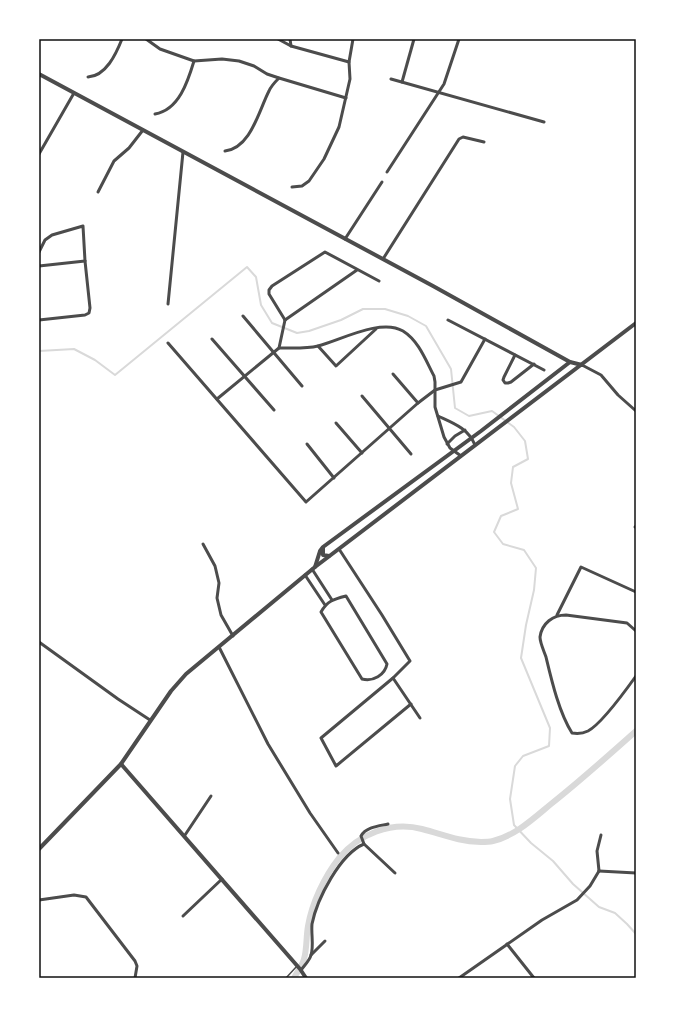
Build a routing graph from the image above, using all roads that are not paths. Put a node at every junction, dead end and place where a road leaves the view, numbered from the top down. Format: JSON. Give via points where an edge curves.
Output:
{"nodes":[{"id":1,"x":122,"y":39,"type":"edge"},
{"id":2,"x":146,"y":39,"type":"edge"},
{"id":3,"x":278,"y":39,"type":"edge"},
{"id":4,"x":290,"y":39,"type":"edge"},
{"id":5,"x":353,"y":39,"type":"edge"},
{"id":6,"x":414,"y":39,"type":"edge"},
{"id":7,"x":459,"y":39,"type":"edge"},
{"id":8,"x":291,"y":46,"type":"junction"},
{"id":9,"x":194,"y":60,"type":"junction"},
{"id":10,"x":348,"y":62,"type":"junction"},
{"id":11,"x":39,"y":74,"type":"edge"},
{"id":12,"x":88,"y":77,"type":"dead end"},
{"id":13,"x":278,"y":78,"type":"junction"},
{"id":14,"x":391,"y":79,"type":"dead end"},
{"id":15,"x":402,"y":82,"type":"junction"},
{"id":16,"x":74,"y":92,"type":"junction"},
{"id":17,"x":439,"y":92,"type":"junction"},
{"id":18,"x":346,"y":98,"type":"junction"},
{"id":19,"x":155,"y":114,"type":"dead end"},
{"id":20,"x":544,"y":122,"type":"dead end"},
{"id":21,"x":143,"y":130,"type":"junction"},
{"id":22,"x":484,"y":142,"type":"dead end"},
{"id":23,"x":225,"y":151,"type":"dead end"},
{"id":24,"x":183,"y":152,"type":"junction"},
{"id":25,"x":39,"y":154,"type":"edge"},
{"id":26,"x":387,"y":172,"type":"dead end"},
{"id":27,"x":382,"y":182,"type":"dead end"},
{"id":28,"x":292,"y":187,"type":"dead end"},
{"id":29,"x":98,"y":192,"type":"dead end"},
{"id":30,"x":345,"y":239,"type":"junction"},
{"id":31,"x":39,"y":252,"type":"edge"},
{"id":32,"x":383,"y":259,"type":"junction"},
{"id":33,"x":85,"y":261,"type":"junction"},
{"id":34,"x":39,"y":266,"type":"edge"},
{"id":35,"x":357,"y":270,"type":"junction"},
{"id":36,"x":379,"y":281,"type":"dead end"},
{"id":37,"x":168,"y":304,"type":"dead end"},
{"id":38,"x":242,"y":316,"type":"dead end"},
{"id":39,"x":39,"y":320,"type":"edge"},
{"id":40,"x":285,"y":320,"type":"junction"},
{"id":41,"x":448,"y":320,"type":"dead end"},
{"id":42,"x":636,"y":323,"type":"edge"},
{"id":43,"x":376,"y":328,"type":"junction"},
{"id":44,"x":212,"y":339,"type":"dead end"},
{"id":45,"x":485,"y":339,"type":"junction"},
{"id":46,"x":168,"y":343,"type":"dead end"},
{"id":47,"x":318,"y":346,"type":"junction"},
{"id":48,"x":279,"y":348,"type":"junction"},
{"id":49,"x":273,"y":352,"type":"junction"},
{"id":50,"x":516,"y":355,"type":"junction"},
{"id":51,"x":570,"y":362,"type":"junction"},
{"id":52,"x":534,"y":364,"type":"junction"},
{"id":53,"x":582,"y":365,"type":"junction"},
{"id":54,"x":544,"y":370,"type":"dead end"},
{"id":55,"x":393,"y":374,"type":"dead end"},
{"id":56,"x":245,"y":376,"type":"junction"},
{"id":57,"x":302,"y":386,"type":"dead end"},
{"id":58,"x":435,"y":390,"type":"junction"},
{"id":59,"x":362,"y":396,"type":"dead end"},
{"id":60,"x":217,"y":399,"type":"junction"},
{"id":61,"x":418,"y":403,"type":"junction"},
{"id":62,"x":274,"y":410,"type":"dead end"},
{"id":63,"x":636,"y":411,"type":"edge"},
{"id":64,"x":438,"y":416,"type":"junction"},
{"id":65,"x":336,"y":423,"type":"dead end"},
{"id":66,"x":390,"y":428,"type":"junction"},
{"id":67,"x":465,"y":430,"type":"junction"},
{"id":68,"x":472,"y":438,"type":"junction"},
{"id":69,"x":307,"y":444,"type":"dead end"},
{"id":70,"x":447,"y":444,"type":"junction"},
{"id":71,"x":475,"y":445,"type":"junction"},
{"id":72,"x":454,"y":451,"type":"junction"},
{"id":73,"x":362,"y":453,"type":"junction"},
{"id":74,"x":411,"y":454,"type":"dead end"},
{"id":75,"x":460,"y":456,"type":"junction"},
{"id":76,"x":334,"y":478,"type":"junction"},
{"id":77,"x":203,"y":544,"type":"dead end"},
{"id":78,"x":323,"y":547,"type":"junction"},
{"id":79,"x":338,"y":549,"type":"junction"},
{"id":80,"x":329,"y":556,"type":"junction"},
{"id":81,"x":313,"y":568,"type":"junction"},
{"id":82,"x":306,"y":575,"type":"junction"},
{"id":83,"x":636,"y":592,"type":"edge"},
{"id":84,"x":332,"y":600,"type":"junction"},
{"id":85,"x":325,"y":605,"type":"junction"},
{"id":86,"x":557,"y":615,"type":"junction"},
{"id":87,"x":636,"y":631,"type":"edge"},
{"id":88,"x":233,"y":636,"type":"junction"},
{"id":89,"x":39,"y":642,"type":"edge"},
{"id":90,"x":219,"y":647,"type":"junction"},
{"id":91,"x":636,"y":676,"type":"edge"},
{"id":92,"x":394,"y":678,"type":"junction"},
{"id":93,"x":411,"y":704,"type":"junction"},
{"id":94,"x":420,"y":718,"type":"dead end"},
{"id":95,"x":150,"y":720,"type":"junction"},
{"id":96,"x":121,"y":764,"type":"junction"},
{"id":97,"x":211,"y":796,"type":"dead end"},
{"id":98,"x":388,"y":824,"type":"dead end"},
{"id":99,"x":185,"y":835,"type":"junction"},
{"id":100,"x":601,"y":835,"type":"dead end"},
{"id":101,"x":364,"y":842,"type":"junction"},
{"id":102,"x":39,"y":848,"type":"edge"},
{"id":103,"x":338,"y":854,"type":"dead end"},
{"id":104,"x":599,"y":871,"type":"junction"},
{"id":105,"x":395,"y":873,"type":"dead end"},
{"id":106,"x":636,"y":873,"type":"edge"},
{"id":107,"x":222,"y":879,"type":"junction"},
{"id":108,"x":39,"y":900,"type":"edge"},
{"id":109,"x":183,"y":916,"type":"dead end"},
{"id":110,"x":325,"y":941,"type":"dead end"},
{"id":111,"x":507,"y":944,"type":"junction"},
{"id":112,"x":312,"y":955,"type":"junction"},
{"id":113,"x":299,"y":968,"type":"junction"},
{"id":114,"x":135,"y":978,"type":"edge"},
{"id":115,"x":286,"y":978,"type":"edge"},
{"id":116,"x":306,"y":978,"type":"edge"},
{"id":117,"x":459,"y":978,"type":"edge"},
{"id":118,"x":534,"y":978,"type":"edge"}],
"edges":[{"from":1,"to":12,"type":"street","via":[[105,68],[97,75]]},
{"from":2,"to":9,"type":"street","via":[[160,49]]},
{"from":3,"to":8,"type":"street"},
{"from":4,"to":8,"type":"street"},
{"from":5,"to":10,"type":"street"},
{"from":6,"to":15,"type":"street"},
{"from":7,"to":17,"type":"street"},
{"from":8,"to":10,"type":"street"},
{"from":9,"to":13,"type":"street","via":[[239,61]]},
{"from":9,"to":19,"type":"street","via":[[182,94],[165,112]]},
{"from":10,"to":18,"type":"street","via":[[350,80]]},
{"from":11,"to":16,"type":"street"},
{"from":13,"to":18,"type":"street"},
{"from":13,"to":23,"type":"street","via":[[270,89],[256,122],[242,143]]},
{"from":14,"to":15,"type":"street"},
{"from":15,"to":17,"type":"street"},
{"from":16,"to":21,"type":"street"},
{"from":16,"to":25,"type":"street"},
{"from":17,"to":20,"type":"street"},
{"from":17,"to":26,"type":"street"},
{"from":18,"to":28,"type":"street","via":[[339,127],[324,159],[309,181],[302,186]]},
{"from":21,"to":24,"type":"street"},
{"from":21,"to":29,"type":"street","via":[[129,148],[114,161]]},
{"from":22,"to":32,"type":"street","via":[[463,137],[459,139]]},
{"from":24,"to":30,"type":"street"},
{"from":24,"to":37,"type":"street"},
{"from":27,"to":30,"type":"street"},
{"from":30,"to":32,"type":"street"},
{"from":31,"to":33,"type":"street","via":[[45,240],[52,235],[83,226]]},
{"from":32,"to":51,"type":"street"},
{"from":33,"to":34,"type":"street"},
{"from":33,"to":39,"type":"street","via":[[89,313]]},
{"from":35,"to":36,"type":"street"},
{"from":35,"to":40,"type":"street"},
{"from":35,"to":40,"type":"street","via":[[325,252],[272,286],[270,294]]},
{"from":38,"to":49,"type":"street"},
{"from":40,"to":48,"type":"street"},
{"from":41,"to":45,"type":"street"},
{"from":42,"to":53,"type":"street"},
{"from":43,"to":47,"type":"street"},
{"from":43,"to":47,"type":"street","via":[[336,366]]},
{"from":43,"to":58,"type":"street","via":[[403,331],[415,342],[434,376]]},
{"from":44,"to":56,"type":"street"},
{"from":45,"to":50,"type":"street"},
{"from":45,"to":58,"type":"street","via":[[463,380]]},
{"from":46,"to":60,"type":"street"},
{"from":47,"to":48,"type":"street"},
{"from":48,"to":49,"type":"street"},
{"from":49,"to":56,"type":"street"},
{"from":49,"to":57,"type":"street"},
{"from":50,"to":52,"type":"street"},
{"from":50,"to":52,"type":"street","via":[[504,377],[505,383],[511,382]]},
{"from":51,"to":53,"type":"street"},
{"from":51,"to":68,"type":"street"},
{"from":52,"to":54,"type":"street"},
{"from":53,"to":63,"type":"street","via":[[601,375]]},
{"from":53,"to":71,"type":"street"},
{"from":55,"to":61,"type":"street"},
{"from":56,"to":60,"type":"street"},
{"from":56,"to":62,"type":"street"},
{"from":58,"to":61,"type":"street"},
{"from":58,"to":64,"type":"street","via":[[434,400]]},
{"from":59,"to":66,"type":"street"},
{"from":60,"to":76,"type":"street","via":[[306,502]]},
{"from":61,"to":66,"type":"street"},
{"from":64,"to":67,"type":"street"},
{"from":64,"to":70,"type":"street"},
{"from":65,"to":73,"type":"street"},
{"from":66,"to":73,"type":"street"},
{"from":66,"to":74,"type":"street"},
{"from":67,"to":68,"type":"street"},
{"from":67,"to":70,"type":"street"},
{"from":68,"to":71,"type":"street"},
{"from":68,"to":72,"type":"street"},
{"from":69,"to":76,"type":"street"},
{"from":70,"to":72,"type":"street"},
{"from":71,"to":75,"type":"street"},
{"from":72,"to":75,"type":"street"},
{"from":72,"to":78,"type":"street"},
{"from":73,"to":76,"type":"street"},
{"from":75,"to":79,"type":"street"},
{"from":77,"to":88,"type":"street","via":[[215,566],[221,615]]},
{"from":78,"to":80,"type":"street","via":[[323,555]]},
{"from":78,"to":81,"type":"street"},
{"from":79,"to":80,"type":"street"},
{"from":79,"to":92,"type":"street","via":[[410,661]]},
{"from":80,"to":81,"type":"street"},
{"from":81,"to":82,"type":"street"},
{"from":81,"to":84,"type":"street"},
{"from":82,"to":85,"type":"street"},
{"from":82,"to":88,"type":"street"},
{"from":83,"to":86,"type":"street","via":[[581,567]]},
{"from":84,"to":85,"type":"street"},
{"from":84,"to":85,"type":"street","via":[[346,596],[383,657],[387,664],[386,669],[378,677],[368,681],[362,679],[321,612]]},
{"from":86,"to":87,"type":"street","via":[[627,623]]},
{"from":86,"to":91,"type":"street","via":[[549,620],[540,637],[554,686],[572,733],[587,732],[597,725]]},
{"from":88,"to":90,"type":"street"},
{"from":89,"to":95,"type":"street"},
{"from":90,"to":95,"type":"street","via":[[186,674]]},
{"from":90,"to":103,"type":"street","via":[[268,744]]},
{"from":92,"to":93,"type":"street"},
{"from":92,"to":93,"type":"street","via":[[321,738],[336,766]]},
{"from":93,"to":94,"type":"street"},
{"from":95,"to":96,"type":"street"},
{"from":96,"to":99,"type":"street"},
{"from":96,"to":102,"type":"street"},
{"from":97,"to":99,"type":"street"},
{"from":98,"to":101,"type":"street","via":[[364,832],[361,836]]},
{"from":99,"to":107,"type":"street"},
{"from":100,"to":104,"type":"street","via":[[597,851]]},
{"from":101,"to":105,"type":"street"},
{"from":101,"to":112,"type":"street","via":[[338,865],[319,902],[312,925]]},
{"from":104,"to":106,"type":"street"},
{"from":104,"to":111,"type":"street","via":[[578,900]]},
{"from":107,"to":109,"type":"street"},
{"from":107,"to":113,"type":"street"},
{"from":108,"to":114,"type":"street","via":[[74,895],[86,897],[135,961]]},
{"from":110,"to":112,"type":"street"},
{"from":111,"to":117,"type":"street"},
{"from":111,"to":118,"type":"street"},
{"from":112,"to":113,"type":"street"},
{"from":113,"to":115,"type":"lane"},
{"from":113,"to":116,"type":"street"}]}
